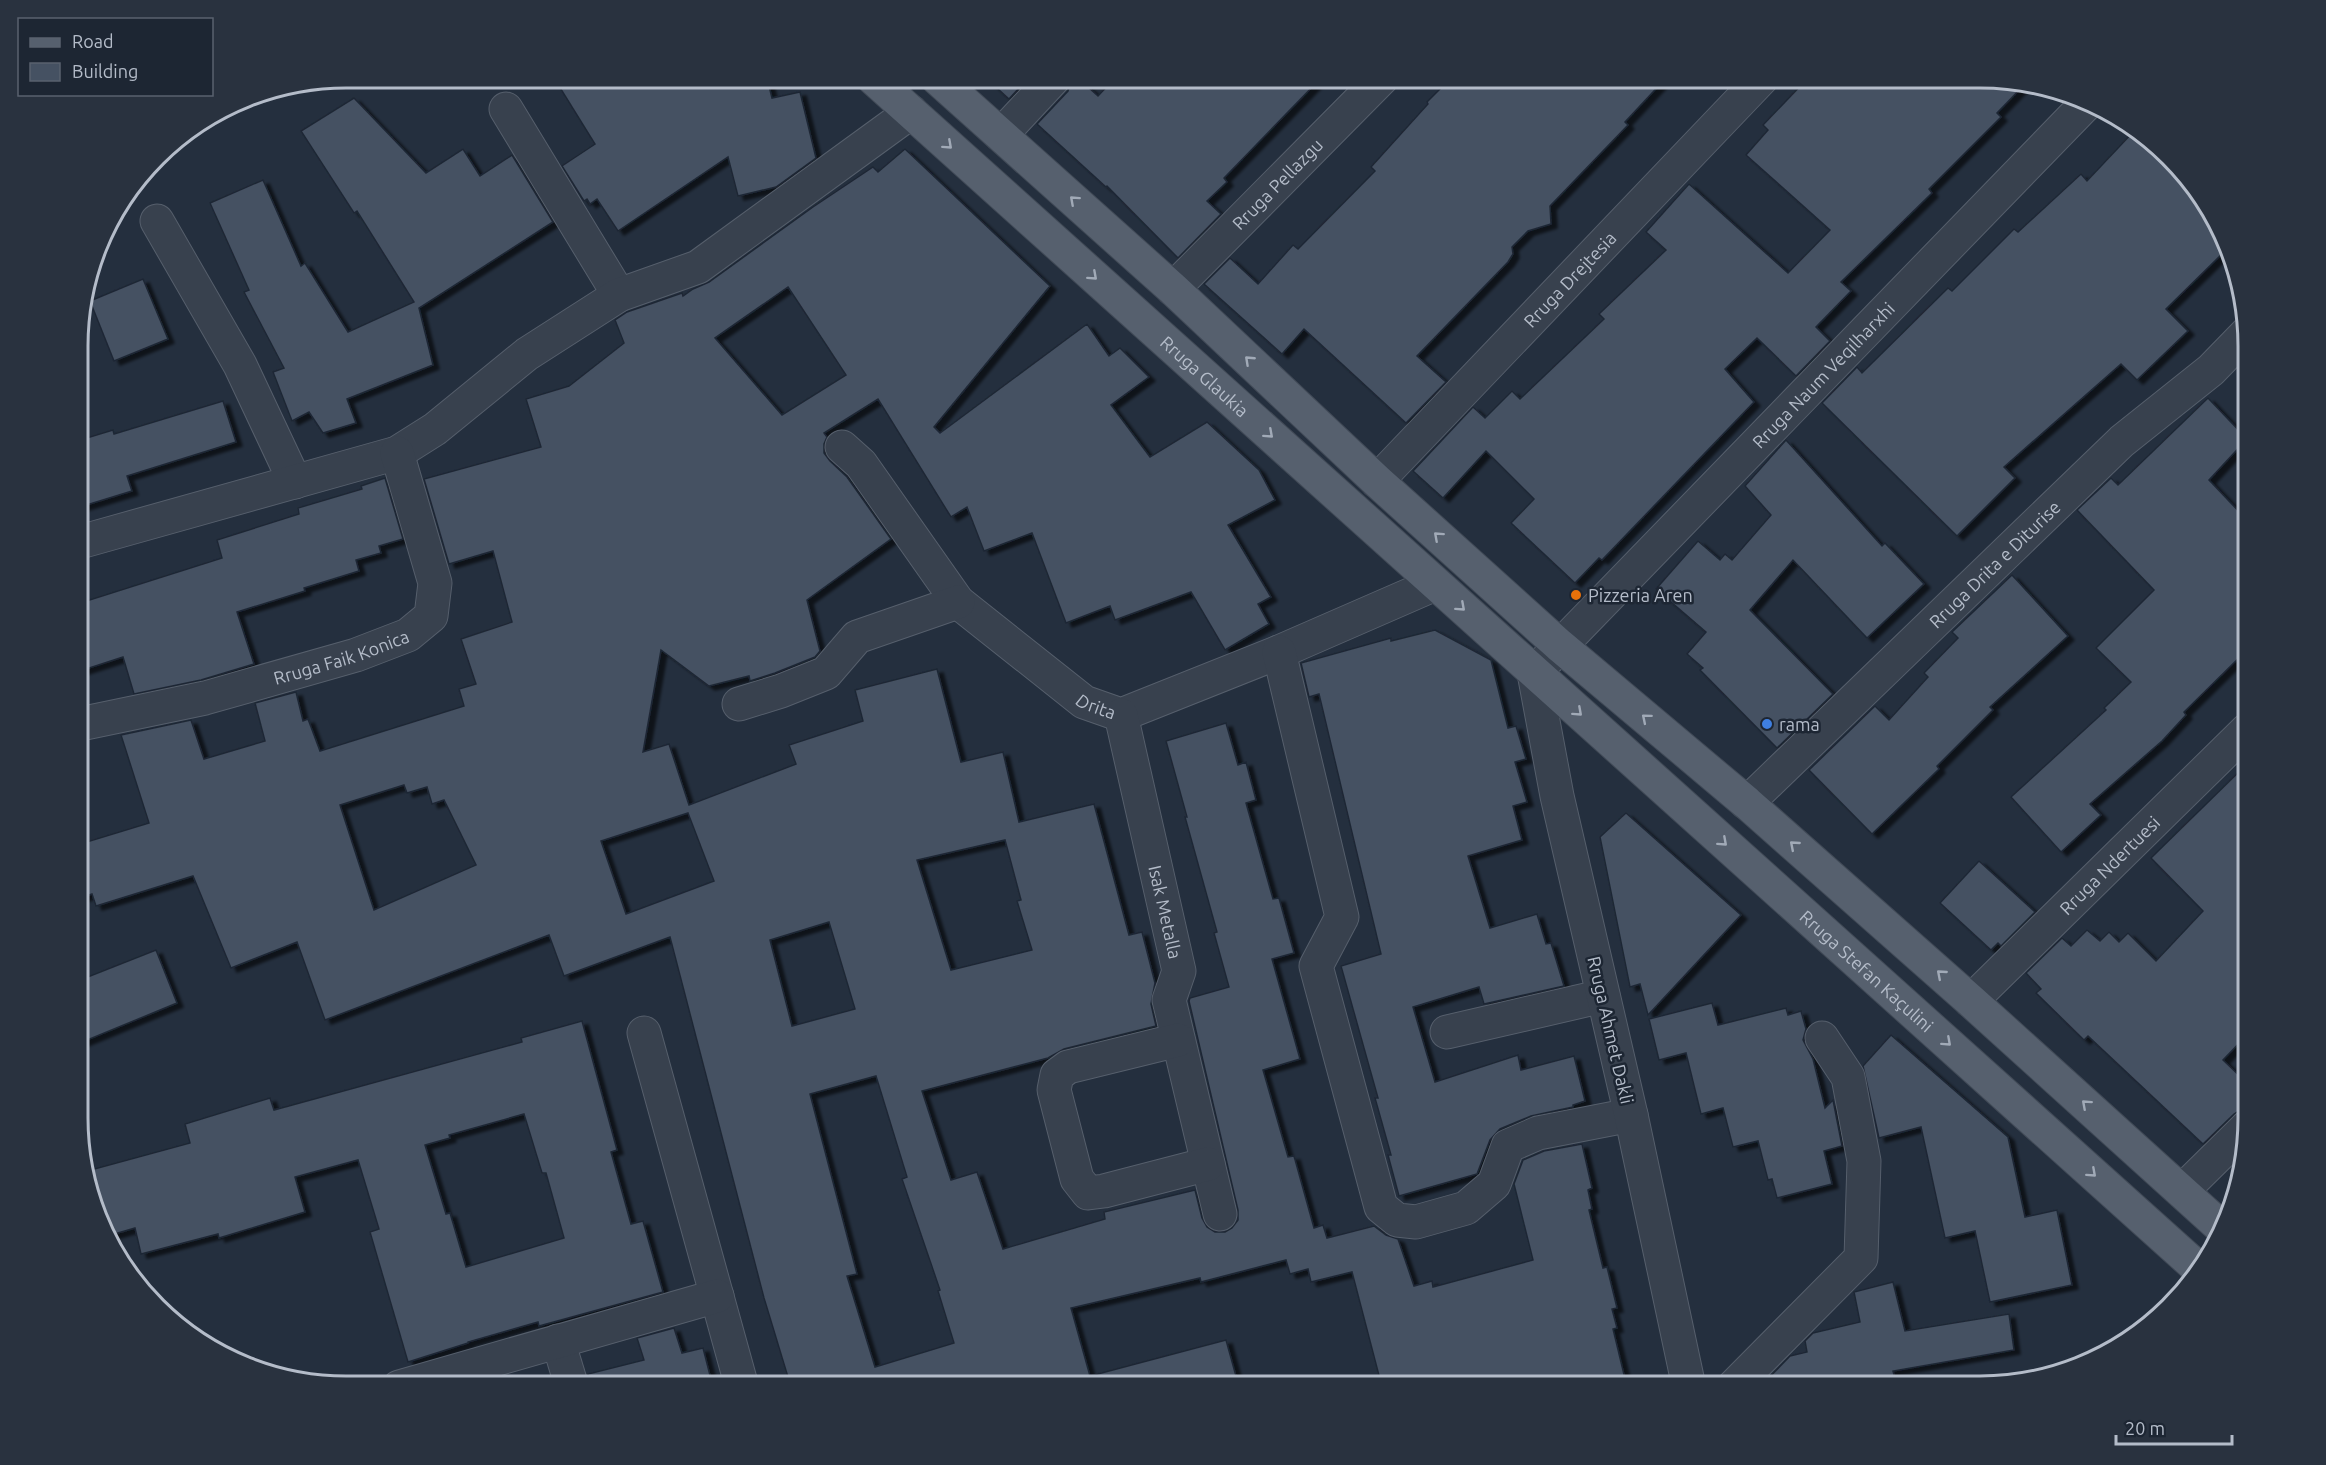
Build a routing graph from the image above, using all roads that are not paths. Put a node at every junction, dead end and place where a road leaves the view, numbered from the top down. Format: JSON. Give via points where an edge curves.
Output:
{"nodes":[{"id":1,"x":884,"y":88,"type":"edge"},
{"id":2,"x":948,"y":88,"type":"edge"},
{"id":3,"x":1045,"y":88,"type":"edge"},
{"id":4,"x":1372,"y":88,"type":"edge"},
{"id":5,"x":1752,"y":88,"type":"edge"},
{"id":6,"x":506,"y":109,"type":"dead end"},
{"id":7,"x":2081,"y":109,"type":"edge"},
{"id":8,"x":911,"y":112,"type":"junction"},
{"id":9,"x":1001,"y":135,"type":"junction"},
{"id":10,"x":157,"y":221,"type":"dead end"},
{"id":11,"x":1173,"y":289,"type":"junction"},
{"id":12,"x":619,"y":295,"type":"junction"},
{"id":13,"x":2238,"y":342,"type":"edge"},
{"id":14,"x":842,"y":447,"type":"dead end"},
{"id":15,"x":397,"y":453,"type":"junction"},
{"id":16,"x":1377,"y":481,"type":"junction"},
{"id":17,"x":295,"y":482,"type":"junction"},
{"id":18,"x":88,"y":540,"type":"edge"},
{"id":19,"x":1436,"y":584,"type":"junction"},
{"id":20,"x":958,"y":602,"type":"junction"},
{"id":21,"x":1559,"y":645,"type":"junction"},
{"id":22,"x":1279,"y":652,"type":"junction"},
{"id":23,"x":1534,"y":673,"type":"junction"},
{"id":24,"x":739,"y":704,"type":"dead end"},
{"id":25,"x":1121,"y":715,"type":"junction"},
{"id":26,"x":88,"y":722,"type":"edge"},
{"id":27,"x":2238,"y":739,"type":"edge"},
{"id":28,"x":1747,"y":803,"type":"junction"},
{"id":29,"x":1603,"y":996,"type":"junction"},
{"id":30,"x":1971,"y":1001,"type":"junction"},
{"id":31,"x":1447,"y":1032,"type":"dead end"},
{"id":32,"x":644,"y":1033,"type":"dead end"},
{"id":33,"x":1822,"y":1038,"type":"dead end"},
{"id":34,"x":1178,"y":1040,"type":"junction"},
{"id":35,"x":1631,"y":1115,"type":"junction"},
{"id":36,"x":2237,"y":1137,"type":"edge"},
{"id":37,"x":1208,"y":1164,"type":"junction"},
{"id":38,"x":2181,"y":1191,"type":"junction"},
{"id":39,"x":1220,"y":1214,"type":"dead end"},
{"id":40,"x":2216,"y":1222,"type":"edge"},
{"id":41,"x":2193,"y":1264,"type":"edge"},
{"id":42,"x":717,"y":1296,"type":"junction"},
{"id":43,"x":558,"y":1341,"type":"junction"},
{"id":44,"x":437,"y":1376,"type":"edge"},
{"id":45,"x":569,"y":1376,"type":"edge"},
{"id":46,"x":739,"y":1376,"type":"edge"},
{"id":47,"x":1687,"y":1376,"type":"edge"},
{"id":48,"x":1744,"y":1376,"type":"edge"}],
"edges":[{"from":1,"to":8,"type":"main road","name":"Rruga Glaukia"},
{"from":2,"to":9,"type":"main road"},
{"from":3,"to":9,"type":"street"},
{"from":4,"to":11,"type":"street","name":"Rruga Pellazgu"},
{"from":5,"to":16,"type":"street","name":"Rruga Drejtesia"},
{"from":6,"to":12,"type":"street"},
{"from":7,"to":21,"type":"street","name":"Rruga Naum Veqilharxhi"},
{"from":8,"to":12,"type":"street","via":[[698,267]]},
{"from":8,"to":19,"type":"main road","name":"Rruga Glaukia","one_way":true},
{"from":11,"to":9,"type":"main road","one_way":true},
{"from":10,"to":17,"type":"street","via":[[240,365]]},
{"from":16,"to":11,"type":"main road","one_way":true},
{"from":12,"to":15,"type":"street","via":[[527,354],[435,429]]},
{"from":13,"to":28,"type":"street","name":"Rruga Drita e Diturise","via":[[2211,370],[2122,441]]},
{"from":14,"to":20,"type":"street","name":"Drita","via":[[861,464]]},
{"from":15,"to":17,"type":"street"},
{"from":15,"to":26,"type":"street","name":"Rruga Faik Konica","via":[[435,583],[431,616],[408,635],[356,655],[205,698]]},
{"from":21,"to":16,"type":"main road","one_way":true},
{"from":17,"to":18,"type":"street"},
{"from":19,"to":22,"type":"street","name":"Drita"},
{"from":19,"to":23,"type":"main road","name":"Rruga Glaukia","one_way":true},
{"from":20,"to":24,"type":"street","via":[[857,637],[826,673]]},
{"from":20,"to":25,"type":"street","name":"Drita","via":[[1084,702]]},
{"from":21,"to":23,"type":"street","name":"Rruga Naum Veqilharxhi"},
{"from":28,"to":21,"type":"main road","one_way":true},
{"from":22,"to":25,"type":"street","name":"Drita"},
{"from":22,"to":35,"type":"street","via":[[1342,916],[1316,966],[1381,1207],[1397,1220],[1416,1222],[1466,1208],[1494,1184],[1508,1146],[1538,1133]]},
{"from":23,"to":29,"type":"street","name":"Rruga Ahmet Dakli","via":[[1557,796]]},
{"from":23,"to":41,"type":"main road","name":"Rruga Stefan Kaçulini","one_way":true},
{"from":25,"to":34,"type":"street","name":"Isak Metalla","via":[[1179,971],[1169,1000]]},
{"from":27,"to":30,"type":"street","name":"Rruga Ndertuesi"},
{"from":30,"to":28,"type":"main road","one_way":true},
{"from":29,"to":31,"type":"street"},
{"from":29,"to":35,"type":"street","name":"Rruga Ahmet Dakli"},
{"from":38,"to":30,"type":"main road","one_way":true},
{"from":32,"to":42,"type":"street"},
{"from":33,"to":48,"type":"street","via":[[1848,1077],[1864,1161],[1861,1258]]},
{"from":34,"to":37,"type":"street","name":"Isak Metalla"},
{"from":34,"to":37,"type":"street","via":[[1068,1067],[1057,1076],[1054,1090],[1077,1179],[1088,1193]]},
{"from":35,"to":47,"type":"street","name":"Rruga Ahmet Dakli"},
{"from":36,"to":38,"type":"street"},
{"from":37,"to":39,"type":"street","name":"Isak Metalla"},
{"from":38,"to":40,"type":"main road"},
{"from":42,"to":43,"type":"street"},
{"from":42,"to":46,"type":"street"},
{"from":43,"to":44,"type":"street"},
{"from":43,"to":45,"type":"street"}]}
